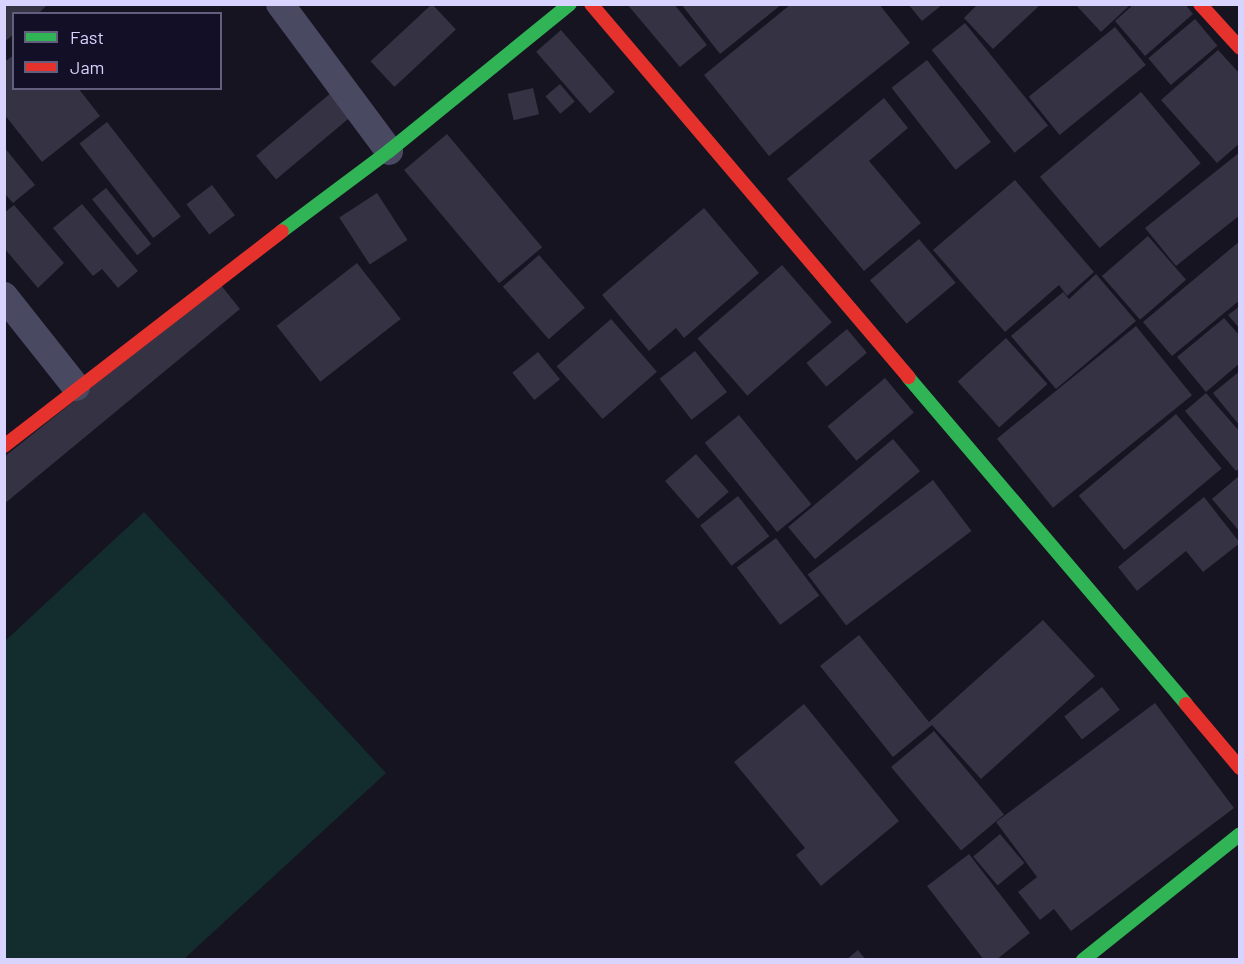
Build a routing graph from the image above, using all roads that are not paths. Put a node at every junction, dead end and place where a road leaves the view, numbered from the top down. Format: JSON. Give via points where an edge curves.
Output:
{"nodes":[{"id":1,"x":280,"y":4,"type":"edge"},
{"id":2,"x":570,"y":4,"type":"edge"},
{"id":3,"x":591,"y":4,"type":"edge"},
{"id":4,"x":1200,"y":4,"type":"edge"},
{"id":5,"x":1239,"y":48,"type":"edge"},
{"id":6,"x":390,"y":151,"type":"junction"},
{"id":7,"x":4,"y":296,"type":"edge"},
{"id":8,"x":76,"y":387,"type":"junction"},
{"id":9,"x":4,"y":446,"type":"edge"},
{"id":10,"x":1239,"y":768,"type":"edge"},
{"id":11,"x":1239,"y":834,"type":"edge"},
{"id":12,"x":1083,"y":960,"type":"edge"}],
"edges":[{"from":1,"to":6,"type":"street"},
{"from":2,"to":6,"type":"street"},
{"from":3,"to":10,"type":"street"},
{"from":4,"to":5,"type":"street"},
{"from":6,"to":8,"type":"street"},
{"from":7,"to":8,"type":"street"},
{"from":8,"to":9,"type":"street"},
{"from":11,"to":12,"type":"street"}]}
